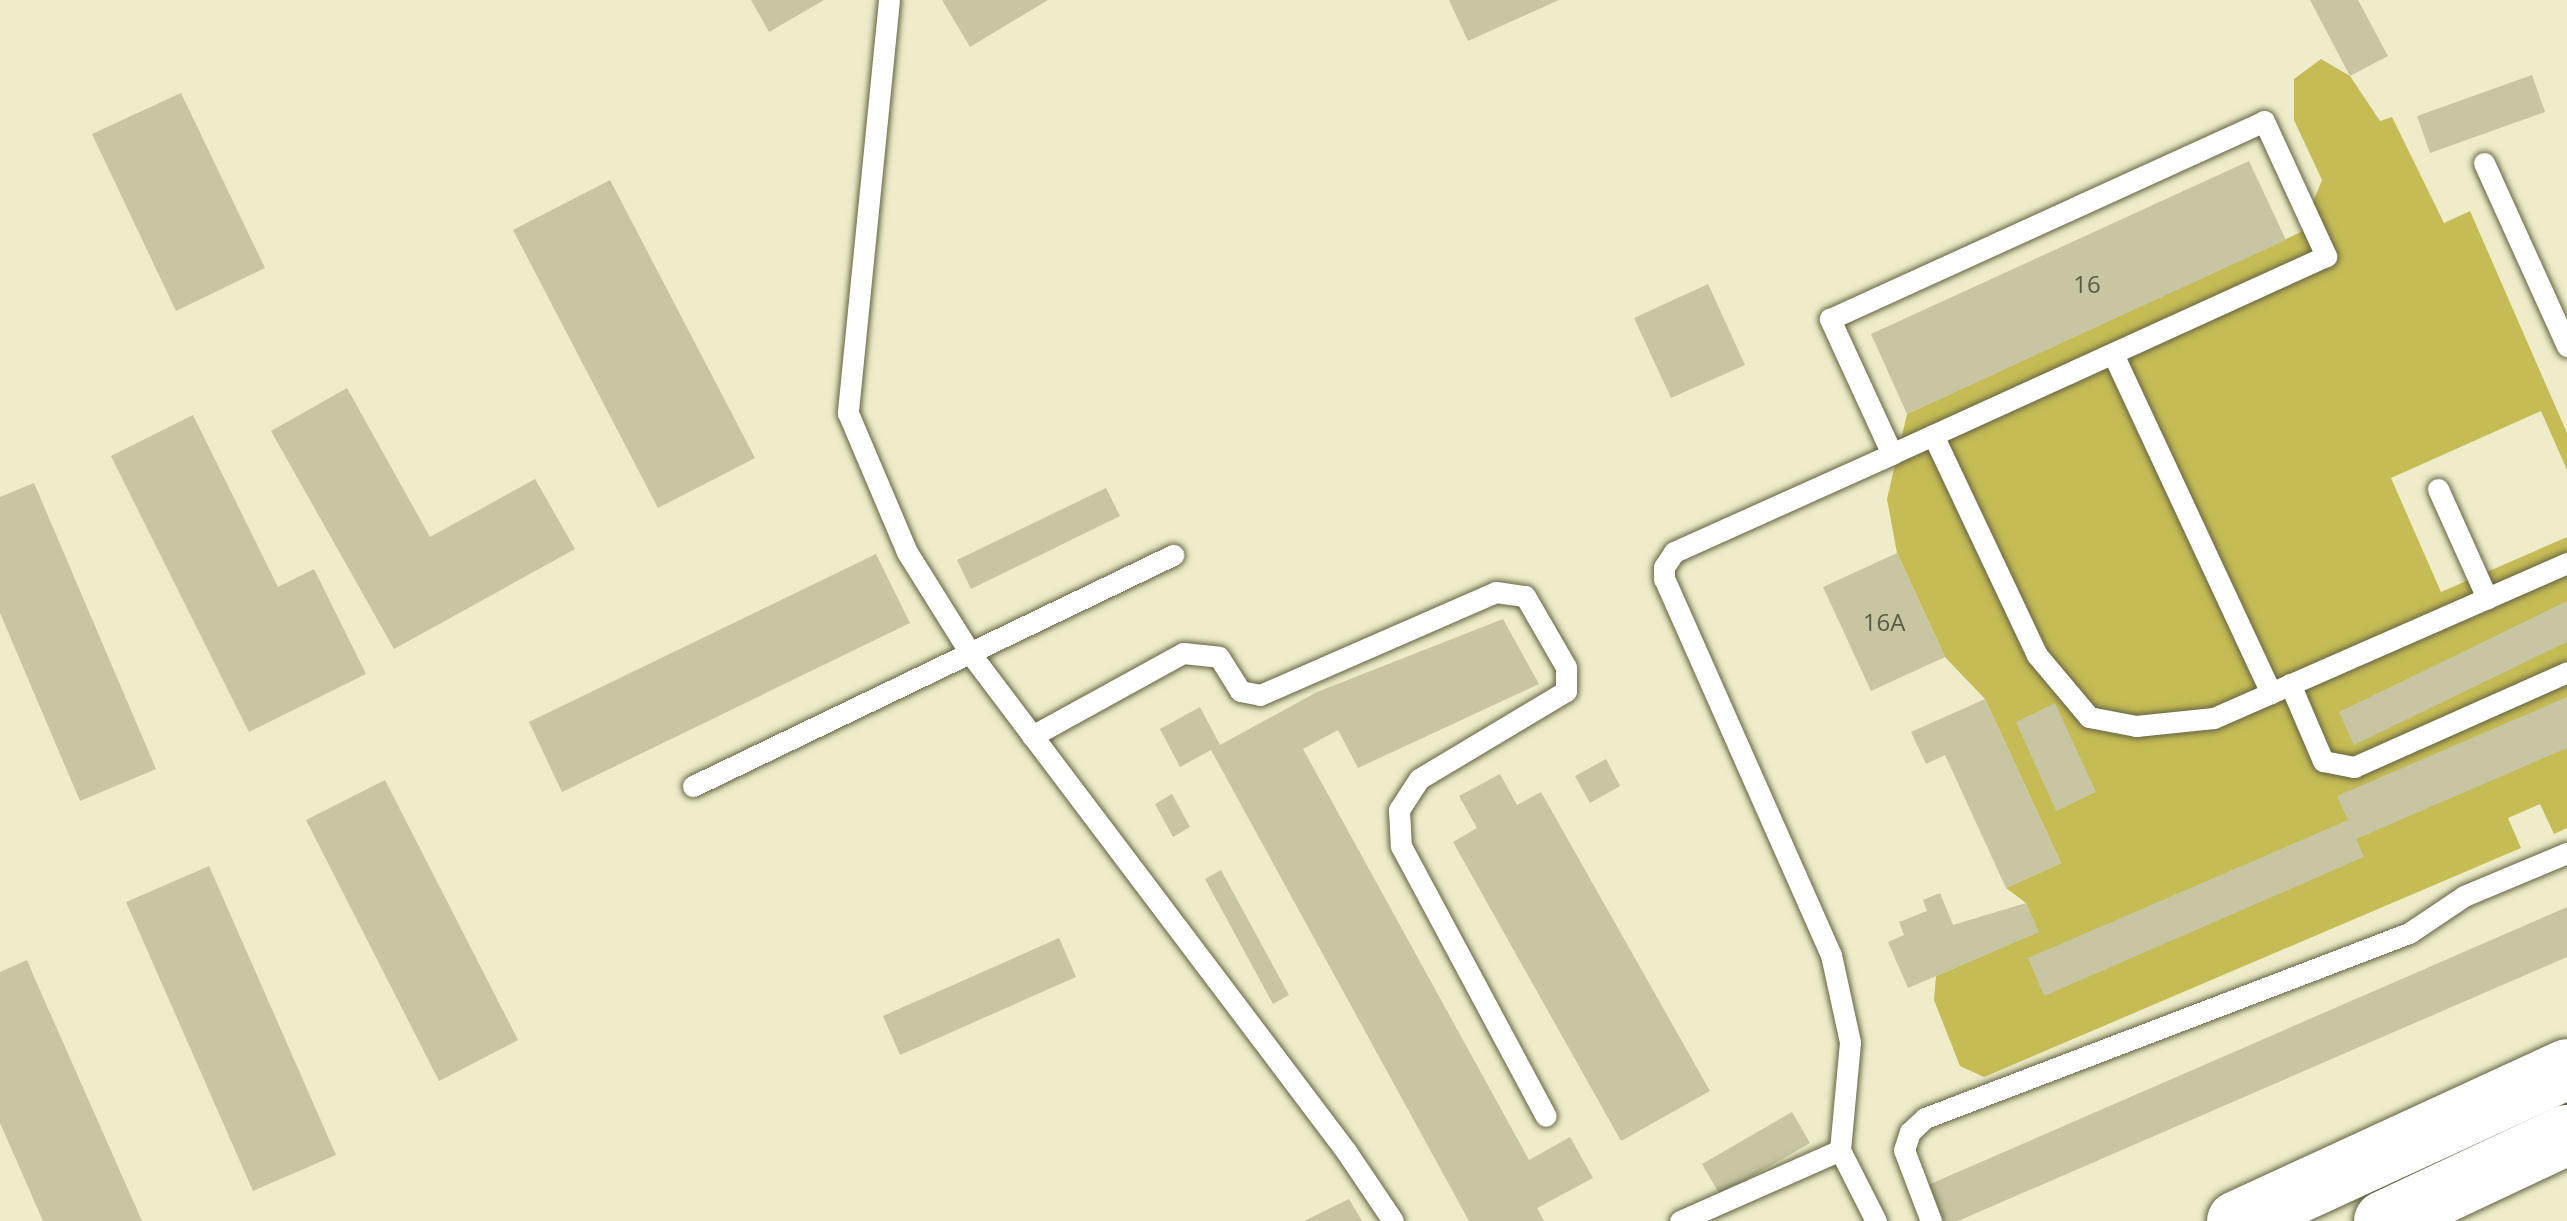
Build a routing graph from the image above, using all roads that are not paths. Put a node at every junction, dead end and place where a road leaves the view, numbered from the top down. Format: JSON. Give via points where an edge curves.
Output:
{"nodes":[{"id":1,"x":889,"y":0,"type":"edge"},
{"id":2,"x":2484,"y":163,"type":"dead end"},
{"id":3,"x":2567,"y":346,"type":"edge"},
{"id":4,"x":2113,"y":354,"type":"junction"},
{"id":5,"x":1933,"y":435,"type":"junction"},
{"id":6,"x":1892,"y":454,"type":"junction"},
{"id":7,"x":2438,"y":489,"type":"dead end"},
{"id":8,"x":1173,"y":555,"type":"dead end"},
{"id":9,"x":2567,"y":563,"type":"edge"},
{"id":10,"x":2487,"y":598,"type":"junction"},
{"id":11,"x":970,"y":653,"type":"junction"},
{"id":12,"x":2567,"y":672,"type":"edge"},
{"id":13,"x":2281,"y":689,"type":"junction"},
{"id":14,"x":1032,"y":736,"type":"junction"},
{"id":15,"x":693,"y":786,"type":"dead end"},
{"id":16,"x":2567,"y":853,"type":"edge"},
{"id":17,"x":2567,"y":1069,"type":"edge"},
{"id":18,"x":1546,"y":1116,"type":"dead end"},
{"id":19,"x":2567,"y":1136,"type":"edge"},
{"id":20,"x":1840,"y":1150,"type":"junction"},
{"id":21,"x":1394,"y":1221,"type":"edge"},
{"id":22,"x":1680,"y":1221,"type":"edge"},
{"id":23,"x":1876,"y":1221,"type":"edge"},
{"id":24,"x":1931,"y":1221,"type":"edge"},
{"id":25,"x":2237,"y":1221,"type":"edge"},
{"id":26,"x":2384,"y":1221,"type":"edge"}],
"edges":[{"from":1,"to":11,"type":"lane","via":[[848,413],[907,551]]},
{"from":2,"to":3,"type":"lane"},
{"from":4,"to":5,"type":"lane"},
{"from":4,"to":6,"type":"lane","via":[[2326,256],[2264,121],[1831,320]]},
{"from":4,"to":13,"type":"lane"},
{"from":5,"to":6,"type":"lane"},
{"from":5,"to":13,"type":"lane","via":[[2037,656],[2089,717],[2136,726],[2214,718]]},
{"from":6,"to":20,"type":"lane","via":[[1673,551],[1664,567],[1831,955],[1850,1042]]},
{"from":7,"to":10,"type":"lane"},
{"from":8,"to":11,"type":"lane"},
{"from":9,"to":10,"type":"lane"},
{"from":10,"to":13,"type":"lane"},
{"from":11,"to":14,"type":"lane"},
{"from":11,"to":15,"type":"lane"},
{"from":12,"to":13,"type":"lane","via":[[2354,767],[2323,761]]},
{"from":14,"to":18,"type":"lane","via":[[1183,653],[1219,657],[1240,691],[1260,695],[1496,592],[1525,596],[1566,667],[1566,691],[1419,779],[1399,810],[1402,846]]},
{"from":14,"to":21,"type":"lane"},
{"from":16,"to":24,"type":"lane","via":[[2464,896],[2409,933],[1925,1118],[1904,1150]]},
{"from":17,"to":25,"type":"main road"},
{"from":19,"to":26,"type":"main road"},
{"from":20,"to":22,"type":"lane"},
{"from":20,"to":23,"type":"lane"}]}
